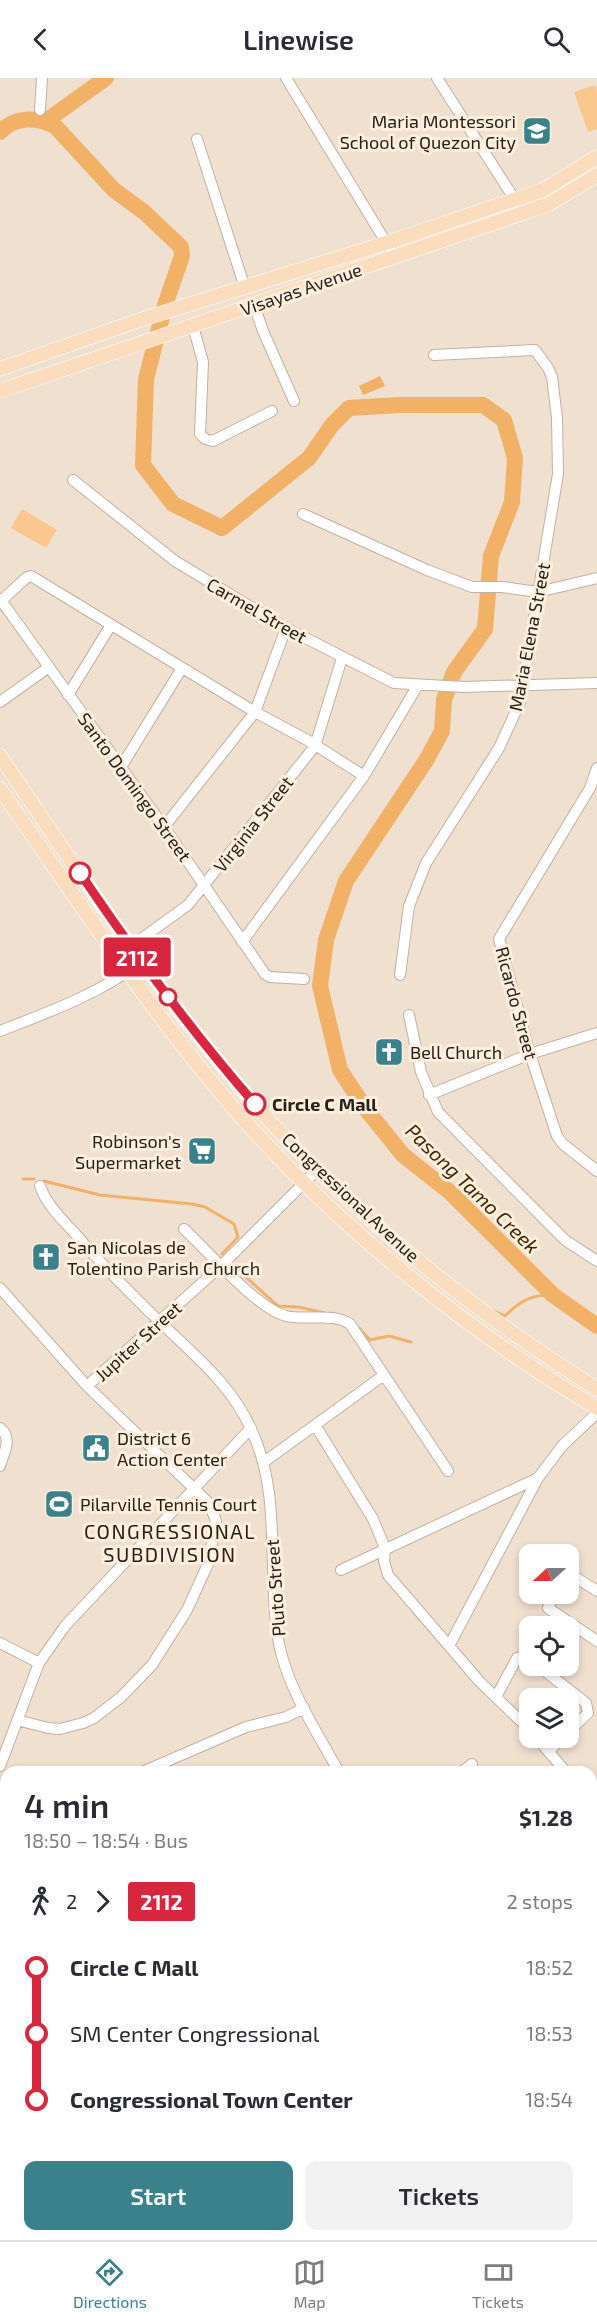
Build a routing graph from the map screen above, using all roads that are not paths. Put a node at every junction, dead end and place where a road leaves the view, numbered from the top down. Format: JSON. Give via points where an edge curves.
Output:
{"nodes":[{"id":1,"x":42,"y":78,"type":"edge"},
{"id":2,"x":286,"y":78,"type":"edge"},
{"id":3,"x":437,"y":78,"type":"edge"},
{"id":4,"x":40,"y":110,"type":"dead end"},
{"id":5,"x":198,"y":139,"type":"dead end"},
{"id":6,"x":597,"y":157,"type":"edge"},
{"id":7,"x":597,"y":175,"type":"edge"},
{"id":8,"x":515,"y":200,"type":"junction"},
{"id":9,"x":386,"y":243,"type":"junction"},
{"id":10,"x":396,"y":256,"type":"junction"},
{"id":11,"x":260,"y":283,"type":"junction"},
{"id":12,"x":245,"y":288,"type":"junction"},
{"id":13,"x":260,"y":303,"type":"junction"},
{"id":14,"x":193,"y":326,"type":"junction"},
{"id":15,"x":434,"y":355,"type":"dead end"},
{"id":16,"x":0,"y":369,"type":"edge"},
{"id":17,"x":0,"y":391,"type":"edge"},
{"id":18,"x":294,"y":401,"type":"dead end"},
{"id":19,"x":272,"y":411,"type":"dead end"},
{"id":20,"x":74,"y":480,"type":"dead end"},
{"id":21,"x":303,"y":514,"type":"dead end"},
{"id":22,"x":597,"y":579,"type":"edge"},
{"id":23,"x":538,"y":592,"type":"junction"},
{"id":24,"x":1,"y":600,"type":"edge"},
{"id":25,"x":111,"y":625,"type":"junction"},
{"id":26,"x":286,"y":628,"type":"junction"},
{"id":27,"x":342,"y":658,"type":"junction"},
{"id":28,"x":49,"y":667,"type":"junction"},
{"id":29,"x":183,"y":668,"type":"junction"},
{"id":30,"x":597,"y":683,"type":"edge"},
{"id":31,"x":418,"y":686,"type":"junction"},
{"id":32,"x":522,"y":687,"type":"junction"},
{"id":33,"x":68,"y":694,"type":"junction"},
{"id":34,"x":0,"y":702,"type":"edge"},
{"id":35,"x":255,"y":712,"type":"junction"},
{"id":36,"x":315,"y":746,"type":"junction"},
{"id":37,"x":0,"y":756,"type":"edge"},
{"id":38,"x":121,"y":767,"type":"junction"},
{"id":39,"x":597,"y":768,"type":"edge"},
{"id":40,"x":364,"y":776,"type":"junction"},
{"id":41,"x":0,"y":789,"type":"edge"},
{"id":42,"x":164,"y":827,"type":"junction"},
{"id":43,"x":204,"y":886,"type":"junction"},
{"id":44,"x":242,"y":942,"type":"junction"},
{"id":45,"x":130,"y":946,"type":"junction"},
{"id":46,"x":116,"y":957,"type":"junction"},
{"id":47,"x":141,"y":962,"type":"junction"},
{"id":48,"x":127,"y":972,"type":"junction"},
{"id":49,"x":400,"y":975,"type":"dead end"},
{"id":50,"x":304,"y":979,"type":"dead end"},
{"id":51,"x":409,"y":1015,"type":"dead end"},
{"id":52,"x":0,"y":1031,"type":"edge"},
{"id":53,"x":597,"y":1033,"type":"edge"},
{"id":54,"x":530,"y":1054,"type":"junction"},
{"id":55,"x":429,"y":1095,"type":"junction"},
{"id":56,"x":318,"y":1169,"type":"junction"},
{"id":57,"x":597,"y":1172,"type":"edge"},
{"id":58,"x":304,"y":1183,"type":"junction"},
{"id":59,"x":40,"y":1186,"type":"dead end"},
{"id":60,"x":184,"y":1229,"type":"dead end"},
{"id":61,"x":597,"y":1261,"type":"edge"},
{"id":62,"x":222,"y":1265,"type":"junction"},
{"id":63,"x":0,"y":1288,"type":"edge"},
{"id":64,"x":160,"y":1322,"type":"junction"},
{"id":65,"x":384,"y":1375,"type":"junction"},
{"id":66,"x":87,"y":1386,"type":"junction"},
{"id":67,"x":597,"y":1389,"type":"edge"},
{"id":68,"x":597,"y":1408,"type":"edge"},
{"id":69,"x":597,"y":1413,"type":"edge"},
{"id":70,"x":315,"y":1425,"type":"junction"},
{"id":71,"x":0,"y":1428,"type":"edge"},
{"id":72,"x":251,"y":1428,"type":"junction"},
{"id":73,"x":264,"y":1462,"type":"junction"},
{"id":74,"x":0,"y":1466,"type":"edge"},
{"id":75,"x":448,"y":1471,"type":"dead end"},
{"id":76,"x":538,"y":1478,"type":"junction"},
{"id":77,"x":195,"y":1489,"type":"junction"},
{"id":78,"x":385,"y":1548,"type":"junction"},
{"id":79,"x":341,"y":1570,"type":"dead end"},
{"id":80,"x":579,"y":1580,"type":"edge"},
{"id":81,"x":597,"y":1592,"type":"edge"},
{"id":82,"x":550,"y":1604,"type":"edge"},
{"id":83,"x":597,"y":1641,"type":"edge"},
{"id":84,"x":0,"y":1643,"type":"edge"},
{"id":85,"x":449,"y":1646,"type":"junction"},
{"id":86,"x":519,"y":1657,"type":"edge"},
{"id":87,"x":39,"y":1664,"type":"junction"},
{"id":88,"x":551,"y":1676,"type":"edge"},
{"id":89,"x":567,"y":1688,"type":"edge"},
{"id":90,"x":496,"y":1697,"type":"junction"},
{"id":91,"x":579,"y":1698,"type":"edge"},
{"id":92,"x":304,"y":1708,"type":"junction"},
{"id":93,"x":519,"y":1719,"type":"edge"},
{"id":94,"x":17,"y":1720,"type":"junction"},
{"id":95,"x":579,"y":1722,"type":"edge"},
{"id":96,"x":550,"y":1750,"type":"edge"},
{"id":97,"x":472,"y":1764,"type":"dead end"},
{"id":98,"x":0,"y":1766,"type":"edge"},
{"id":99,"x":156,"y":1766,"type":"edge"},
{"id":100,"x":336,"y":1766,"type":"edge"},
{"id":101,"x":470,"y":1766,"type":"edge"},
{"id":102,"x":562,"y":1766,"type":"edge"}],
"edges":[{"from":1,"to":4,"type":"street"},
{"from":2,"to":9,"type":"street"},
{"from":3,"to":8,"type":"street"},
{"from":5,"to":12,"type":"street"},
{"from":6,"to":8,"type":"main road","name":"Visayas Avenue","via":[[558,182]]},
{"from":7,"to":10,"type":"main road","name":"Visayas Avenue","via":[[549,204]]},
{"from":8,"to":9,"type":"main road","name":"Visayas Avenue"},
{"from":9,"to":10,"type":"street"},
{"from":9,"to":11,"type":"main road","name":"Visayas Avenue"},
{"from":10,"to":13,"type":"main road","name":"Visayas Avenue"},
{"from":11,"to":12,"type":"main road","name":"Visayas Avenue"},
{"from":11,"to":13,"type":"main road"},
{"from":12,"to":16,"type":"main road","name":"Visayas Avenue"},
{"from":13,"to":14,"type":"main road","name":"Visayas Avenue"},
{"from":13,"to":18,"type":"street","via":[[263,331]]},
{"from":14,"to":17,"type":"main road","name":"Visayas Avenue"},
{"from":14,"to":19,"type":"street","via":[[203,362],[200,434],[213,441]]},
{"from":15,"to":23,"type":"street","name":"Maria Elena Street","via":[[535,350],[552,377],[558,474]]},
{"from":20,"to":26,"type":"street","name":"Carmel Street","via":[[175,561]]},
{"from":21,"to":23,"type":"street","via":[[472,587]]},
{"from":22,"to":23,"type":"street"},
{"from":23,"to":32,"type":"street","name":"Maria Elena Street"},
{"from":24,"to":25,"type":"street","via":[[31,576]]},
{"from":24,"to":28,"type":"street","name":"Santo Domingo Street"},
{"from":25,"to":29,"type":"street"},
{"from":25,"to":33,"type":"street"},
{"from":26,"to":27,"type":"street","name":"Carmel Street"},
{"from":26,"to":35,"type":"street"},
{"from":27,"to":31,"type":"street","name":"Carmel Street","via":[[394,682]]},
{"from":27,"to":36,"type":"street","name":"Virginia Street"},
{"from":28,"to":33,"type":"street","name":"Santo Domingo Street"},
{"from":28,"to":34,"type":"street"},
{"from":29,"to":35,"type":"street"},
{"from":29,"to":38,"type":"street"},
{"from":30,"to":32,"type":"street","name":"Carmel Street"},
{"from":31,"to":32,"type":"street","name":"Carmel Street"},
{"from":31,"to":40,"type":"street"},
{"from":32,"to":49,"type":"street","name":"Maria Elena Street","via":[[518,707],[499,748],[426,863],[409,906]]},
{"from":33,"to":38,"type":"street","name":"Santo Domingo Street"},
{"from":35,"to":36,"type":"street"},
{"from":35,"to":42,"type":"street"},
{"from":36,"to":40,"type":"street"},
{"from":36,"to":43,"type":"street","name":"Virginia Street"},
{"from":37,"to":45,"type":"main road","name":"Congressional Avenue"},
{"from":38,"to":42,"type":"street","name":"Santo Domingo Street"},
{"from":39,"to":54,"type":"street","name":"Ricardo Street","via":[[590,788],[499,939]]},
{"from":40,"to":44,"type":"street"},
{"from":41,"to":46,"type":"main road","name":"Congressional Avenue"},
{"from":42,"to":43,"type":"street","name":"Santo Domingo Street"},
{"from":43,"to":44,"type":"street","name":"Santo Domingo Street"},
{"from":43,"to":45,"type":"street","name":"Virginia Street","via":[[188,905]]},
{"from":44,"to":50,"type":"street","name":"Santo Domingo Street","via":[[270,976]]},
{"from":45,"to":46,"type":"street","name":"Virginia Street"},
{"from":45,"to":47,"type":"main road","name":"Congressional Avenue"},
{"from":46,"to":48,"type":"main road","name":"Congressional Avenue"},
{"from":47,"to":48,"type":"street"},
{"from":47,"to":56,"type":"main road","name":"Congressional Avenue","via":[[205,1046],[265,1116]]},
{"from":48,"to":52,"type":"street","via":[[70,1004]]},
{"from":48,"to":58,"type":"main road","name":"Congressional Avenue","via":[[244,1119]]},
{"from":51,"to":55,"type":"street"},
{"from":53,"to":54,"type":"street"},
{"from":54,"to":55,"type":"street"},
{"from":54,"to":57,"type":"street","name":"Ricardo Street","via":[[557,1136]]},
{"from":55,"to":61,"type":"street","via":[[444,1119],[565,1240]]},
{"from":56,"to":58,"type":"street","name":"Jupiter Street"},
{"from":56,"to":67,"type":"main road","name":"Congressional Avenue","via":[[388,1236],[470,1302]]},
{"from":58,"to":62,"type":"street","name":"Jupiter Street"},
{"from":58,"to":68,"type":"main road","name":"Congressional Avenue","via":[[377,1250],[465,1319]]},
{"from":59,"to":64,"type":"street","name":"Pluto Street","via":[[49,1204],[83,1244]]},
{"from":60,"to":62,"type":"street"},
{"from":62,"to":64,"type":"street","name":"Jupiter Street"},
{"from":62,"to":65,"type":"street","via":[[252,1296],[285,1316],[347,1322]]},
{"from":63,"to":66,"type":"street"},
{"from":64,"to":66,"type":"street","name":"Jupiter Street"},
{"from":64,"to":72,"type":"street","name":"Pluto Street","via":[[227,1388]]},
{"from":65,"to":70,"type":"street"},
{"from":65,"to":75,"type":"street"},
{"from":66,"to":77,"type":"street"},
{"from":69,"to":76,"type":"street","via":[[562,1446]]},
{"from":70,"to":73,"type":"street"},
{"from":70,"to":78,"type":"street","via":[[373,1519]]},
{"from":71,"to":74,"type":"street","via":[[8,1438]]},
{"from":72,"to":73,"type":"street","name":"Pluto Street"},
{"from":72,"to":77,"type":"street"},
{"from":73,"to":92,"type":"street","name":"Pluto Street","via":[[279,1644]]},
{"from":76,"to":78,"type":"street"},
{"from":76,"to":85,"type":"street"},
{"from":77,"to":87,"type":"street","via":[[65,1626]]},
{"from":77,"to":94,"type":"street","via":[[209,1503],[216,1521],[208,1564],[187,1610],[152,1665],[121,1696],[82,1723],[60,1729]]},
{"from":78,"to":79,"type":"street"},
{"from":78,"to":85,"type":"street","via":[[388,1575]]},
{"from":80,"to":81,"type":"street"},
{"from":82,"to":83,"type":"street","via":[[548,1608]]},
{"from":84,"to":87,"type":"street"},
{"from":85,"to":90,"type":"street"},
{"from":86,"to":90,"type":"street"},
{"from":87,"to":94,"type":"street"},
{"from":88,"to":89,"type":"street"},
{"from":90,"to":93,"type":"street"},
{"from":91,"to":95,"type":"street","via":[[586,1703],[588,1713]]},
{"from":92,"to":99,"type":"street","via":[[246,1727]]},
{"from":92,"to":100,"type":"street","name":"Pluto Street"},
{"from":94,"to":98,"type":"street"},
{"from":96,"to":102,"type":"street"},
{"from":97,"to":101,"type":"street"}]}
